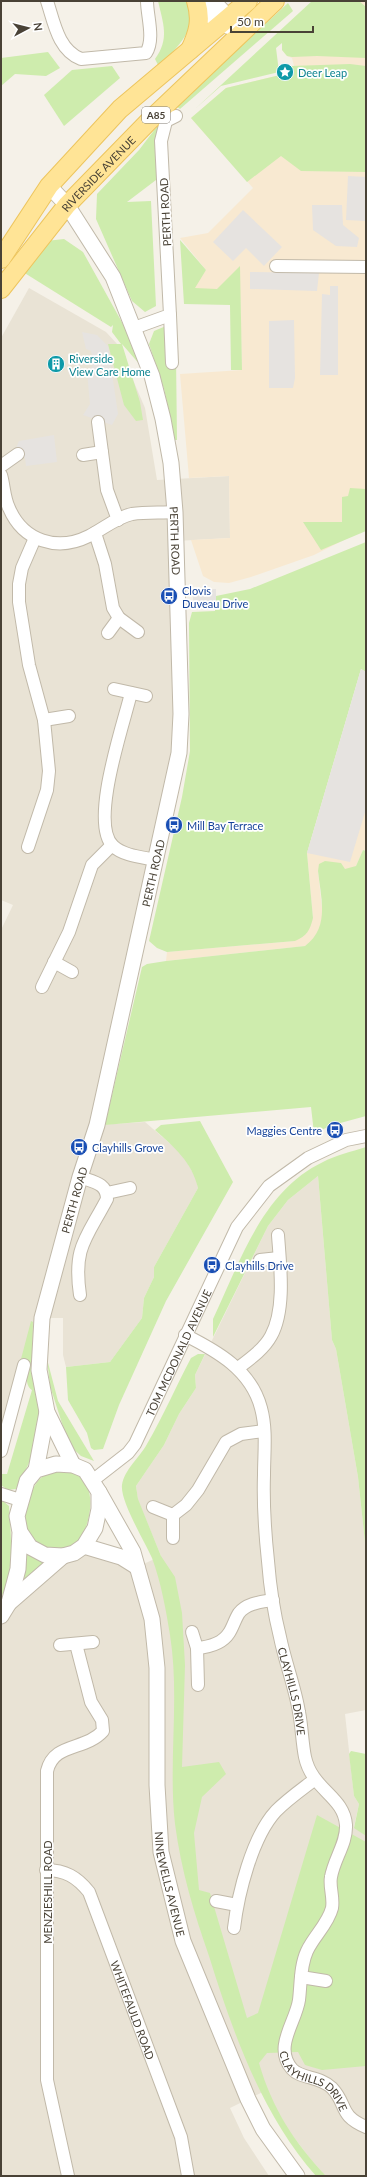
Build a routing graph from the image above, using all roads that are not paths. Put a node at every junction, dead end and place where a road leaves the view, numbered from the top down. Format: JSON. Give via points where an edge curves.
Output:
{"nodes":[{"id":1,"x":47,"y":1,"type":"edge"},
{"id":2,"x":147,"y":1,"type":"edge"},
{"id":3,"x":196,"y":1,"type":"edge"},
{"id":4,"x":199,"y":1,"type":"edge"},
{"id":5,"x":213,"y":1,"type":"edge"},
{"id":6,"x":248,"y":1,"type":"edge"},
{"id":7,"x":275,"y":1,"type":"edge"},
{"id":8,"x":232,"y":28,"type":"junction"},
{"id":9,"x":188,"y":53,"type":"junction"},
{"id":10,"x":176,"y":116,"type":"dead end"},
{"id":11,"x":49,"y":186,"type":"junction"},
{"id":12,"x":67,"y":206,"type":"junction"},
{"id":13,"x":1,"y":260,"type":"edge"},
{"id":14,"x":276,"y":266,"type":"dead end"},
{"id":15,"x":366,"y":267,"type":"edge"},
{"id":16,"x":1,"y":289,"type":"edge"},
{"id":17,"x":170,"y":315,"type":"junction"},
{"id":18,"x":134,"y":328,"type":"junction"},
{"id":19,"x":172,"y":363,"type":"dead end"},
{"id":20,"x":98,"y":422,"type":"dead end"},
{"id":21,"x":102,"y":452,"type":"junction"},
{"id":22,"x":18,"y":454,"type":"dead end"},
{"id":23,"x":83,"y":455,"type":"dead end"},
{"id":24,"x":1,"y":466,"type":"edge"},
{"id":25,"x":1,"y":475,"type":"edge"},
{"id":26,"x":175,"y":512,"type":"junction"},
{"id":27,"x":118,"y":520,"type":"junction"},
{"id":28,"x":95,"y":533,"type":"junction"},
{"id":29,"x":35,"y":538,"type":"junction"},
{"id":30,"x":119,"y":618,"type":"junction"},
{"id":31,"x":138,"y":632,"type":"dead end"},
{"id":32,"x":108,"y":633,"type":"dead end"},
{"id":33,"x":114,"y":689,"type":"dead end"},
{"id":34,"x":131,"y":693,"type":"junction"},
{"id":35,"x":146,"y":696,"type":"dead end"},
{"id":36,"x":69,"y":716,"type":"dead end"},
{"id":37,"x":44,"y":720,"type":"junction"},
{"id":38,"x":112,"y":845,"type":"junction"},
{"id":39,"x":28,"y":847,"type":"dead end"},
{"id":40,"x":156,"y":860,"type":"junction"},
{"id":41,"x":54,"y":962,"type":"junction"},
{"id":42,"x":72,"y":972,"type":"dead end"},
{"id":43,"x":42,"y":987,"type":"dead end"},
{"id":44,"x":366,"y":1136,"type":"edge"},
{"id":45,"x":80,"y":1178,"type":"junction"},
{"id":46,"x":130,"y":1188,"type":"dead end"},
{"id":47,"x":107,"y":1193,"type":"junction"},
{"id":48,"x":278,"y":1235,"type":"dead end"},
{"id":49,"x":279,"y":1258,"type":"junction"},
{"id":50,"x":260,"y":1260,"type":"dead end"},
{"id":51,"x":80,"y":1295,"type":"dead end"},
{"id":52,"x":185,"y":1335,"type":"junction"},
{"id":53,"x":24,"y":1365,"type":"dead end"},
{"id":54,"x":238,"y":1368,"type":"junction"},
{"id":55,"x":47,"y":1412,"type":"junction"},
{"id":56,"x":264,"y":1431,"type":"junction"},
{"id":57,"x":1,"y":1451,"type":"edge"},
{"id":58,"x":73,"y":1465,"type":"junction"},
{"id":59,"x":36,"y":1470,"type":"junction"},
{"id":60,"x":96,"y":1486,"type":"junction"},
{"id":61,"x":1,"y":1494,"type":"edge"},
{"id":62,"x":20,"y":1500,"type":"junction"},
{"id":63,"x":153,"y":1507,"type":"dead end"},
{"id":64,"x":173,"y":1515,"type":"junction"},
{"id":65,"x":20,"y":1532,"type":"junction"},
{"id":66,"x":173,"y":1538,"type":"dead end"},
{"id":67,"x":84,"y":1546,"type":"junction"},
{"id":68,"x":63,"y":1556,"type":"junction"},
{"id":69,"x":137,"y":1567,"type":"junction"},
{"id":70,"x":273,"y":1600,"type":"junction"},
{"id":71,"x":9,"y":1603,"type":"junction"},
{"id":72,"x":1,"y":1616,"type":"edge"},
{"id":73,"x":192,"y":1632,"type":"dead end"},
{"id":74,"x":93,"y":1642,"type":"dead end"},
{"id":75,"x":76,"y":1644,"type":"junction"},
{"id":76,"x":60,"y":1645,"type":"dead end"},
{"id":77,"x":196,"y":1648,"type":"junction"},
{"id":78,"x":198,"y":1685,"type":"dead end"},
{"id":79,"x":314,"y":1780,"type":"junction"},
{"id":80,"x":46,"y":1870,"type":"junction"},
{"id":81,"x":216,"y":1901,"type":"dead end"},
{"id":82,"x":237,"y":1905,"type":"junction"},
{"id":83,"x":234,"y":1928,"type":"dead end"},
{"id":84,"x":301,"y":1977,"type":"junction"},
{"id":85,"x":326,"y":1981,"type":"dead end"},
{"id":86,"x":366,"y":2127,"type":"edge"},
{"id":87,"x":68,"y":2176,"type":"edge"},
{"id":88,"x":188,"y":2176,"type":"edge"},
{"id":89,"x":297,"y":2176,"type":"edge"}],
"edges":[{"from":1,"to":2,"type":"street","via":[[60,40],[71,55],[81,59],[146,53],[150,40]]},
{"from":3,"to":9,"type":"main road","via":[[199,25]]},
{"from":4,"to":8,"type":"street"},
{"from":5,"to":8,"type":"street"},
{"from":6,"to":8,"type":"main road","name":"RIVERSIDE AVENUE","number":"A85"},
{"from":7,"to":8,"type":"main road","name":"RIVERSIDE AVENUE","number":"A85"},
{"from":8,"to":9,"type":"main road","name":"RIVERSIDE AVENUE","number":"A85"},
{"from":8,"to":12,"type":"main road","name":"RIVERSIDE AVENUE","number":"A85","via":[[150,121]]},
{"from":9,"to":11,"type":"main road","name":"RIVERSIDE AVENUE","number":"A85","via":[[120,109]]},
{"from":10,"to":17,"type":"street","name":"PERTH ROAD","via":[[166,121],[161,141]]},
{"from":11,"to":12,"type":"street","name":"PERTH ROAD"},
{"from":11,"to":13,"type":"main road","name":"RIVERSIDE AVENUE","number":"A85"},
{"from":12,"to":16,"type":"main road","name":"RIVERSIDE AVENUE","number":"A85"},
{"from":12,"to":18,"type":"street","name":"PERTH ROAD","via":[[113,277]]},
{"from":14,"to":15,"type":"street"},
{"from":17,"to":18,"type":"street"},
{"from":17,"to":19,"type":"street","name":"PERTH ROAD"},
{"from":18,"to":26,"type":"street","name":"PERTH ROAD","via":[[152,376],[163,419],[171,463]]},
{"from":20,"to":21,"type":"street"},
{"from":21,"to":23,"type":"street"},
{"from":21,"to":27,"type":"street","via":[[107,490]]},
{"from":22,"to":24,"type":"street"},
{"from":25,"to":29,"type":"street","via":[[8,506],[15,520],[24,531]]},
{"from":26,"to":27,"type":"street","via":[[132,514]]},
{"from":26,"to":40,"type":"street","name":"PERTH ROAD","via":[[181,722],[179,753]]},
{"from":27,"to":28,"type":"street"},
{"from":28,"to":29,"type":"street","via":[[79,541],[64,544]]},
{"from":28,"to":30,"type":"street","via":[[105,564],[113,608]]},
{"from":29,"to":37,"type":"street","via":[[18,584],[28,665]]},
{"from":30,"to":31,"type":"street"},
{"from":30,"to":32,"type":"street"},
{"from":33,"to":34,"type":"street"},
{"from":34,"to":35,"type":"street"},
{"from":34,"to":38,"type":"street","via":[[109,776],[104,822],[106,834]]},
{"from":36,"to":37,"type":"street"},
{"from":37,"to":39,"type":"street","via":[[49,771],[47,790]]},
{"from":38,"to":40,"type":"street","via":[[122,852]]},
{"from":38,"to":41,"type":"street","via":[[92,865],[69,932]]},
{"from":40,"to":45,"type":"street","name":"PERTH ROAD","via":[[97,1126]]},
{"from":41,"to":42,"type":"street"},
{"from":41,"to":43,"type":"street"},
{"from":44,"to":52,"type":"street","name":"TOM MCDONALD AVENUE","via":[[346,1140],[308,1158],[269,1186],[237,1228]]},
{"from":45,"to":47,"type":"street","via":[[100,1184]]},
{"from":45,"to":55,"type":"street","name":"PERTH ROAD","via":[[42,1318],[39,1370]]},
{"from":46,"to":47,"type":"street"},
{"from":47,"to":51,"type":"street","via":[[107,1199],[82,1244],[78,1266]]},
{"from":48,"to":49,"type":"street"},
{"from":49,"to":50,"type":"street"},
{"from":49,"to":54,"type":"street","via":[[280,1303],[277,1321],[271,1336],[260,1350]]},
{"from":52,"to":54,"type":"street","name":"CLAYHILLS DRIVE","via":[[210,1348]]},
{"from":52,"to":60,"type":"street","name":"TOM MCDONALD AVENUE","via":[[135,1444]]},
{"from":53,"to":57,"type":"street"},
{"from":54,"to":56,"type":"street","name":"CLAYHILLS DRIVE","via":[[251,1385],[261,1407]]},
{"from":55,"to":58,"type":"street","name":"PERTH ROAD"},
{"from":55,"to":59,"type":"street","name":"PERTH ROAD"},
{"from":56,"to":64,"type":"street","via":[[241,1434],[226,1442],[198,1490],[186,1505]]},
{"from":56,"to":70,"type":"street","name":"CLAYHILLS DRIVE","via":[[264,1512]]},
{"from":58,"to":59,"type":"street","via":[[56,1464]]},
{"from":58,"to":60,"type":"street","name":"PERTH ROAD","via":[[85,1470]]},
{"from":59,"to":62,"type":"street","name":"PERTH ROAD","via":[[27,1481]]},
{"from":60,"to":67,"type":"street","via":[[100,1509],[95,1528]]},
{"from":60,"to":69,"type":"street","name":"NINEWELLS AVENUE","via":[[133,1552]]},
{"from":61,"to":62,"type":"street"},
{"from":62,"to":65,"type":"street","name":"PERTH ROAD","via":[[17,1516]]},
{"from":63,"to":64,"type":"street"},
{"from":64,"to":66,"type":"street"},
{"from":65,"to":68,"type":"street","name":"PERTH ROAD","via":[[30,1547],[44,1555]]},
{"from":65,"to":71,"type":"street","name":"PERTH ROAD","via":[[18,1569]]},
{"from":67,"to":68,"type":"street","name":"PERTH ROAD","via":[[74,1553]]},
{"from":67,"to":69,"type":"street","via":[[121,1557]]},
{"from":68,"to":71,"type":"street","name":"PERTH ROAD"},
{"from":69,"to":89,"type":"street","name":"NINEWELLS AVENUE","via":[[152,1619],[157,1668],[157,1785],[161,1852],[183,1941],[248,2099],[264,2129]]},
{"from":70,"to":77,"type":"street","via":[[250,1605],[239,1613],[229,1634],[222,1641]]},
{"from":70,"to":79,"type":"street","name":"CLAYHILLS DRIVE","via":[[299,1711],[305,1757]]},
{"from":71,"to":72,"type":"street","name":"PERTH ROAD"},
{"from":73,"to":77,"type":"street"},
{"from":74,"to":75,"type":"street"},
{"from":75,"to":76,"type":"street"},
{"from":75,"to":80,"type":"street","name":"MENZIESHILL ROAD","via":[[91,1702],[102,1720],[102,1731],[96,1739],[57,1753],[50,1760],[47,1771]]},
{"from":77,"to":78,"type":"street"},
{"from":79,"to":82,"type":"street","via":[[275,1812],[262,1833],[243,1880]]},
{"from":79,"to":84,"type":"street","name":"CLAYHILLS DRIVE","via":[[338,1802],[346,1826],[331,1878],[332,1907],[327,1921],[306,1953]]},
{"from":80,"to":87,"type":"street","name":"MENZIESHILL ROAD","via":[[47,2080]]},
{"from":80,"to":88,"type":"street","name":"WHITEFAULD ROAD","via":[[68,1873],[80,1881],[89,1892],[181,2137]]},
{"from":81,"to":82,"type":"street"},
{"from":82,"to":83,"type":"street"},
{"from":84,"to":85,"type":"street"},
{"from":84,"to":86,"type":"street","name":"CLAYHILLS DRIVE","via":[[299,2003],[286,2035],[286,2056],[292,2069],[301,2075],[320,2079],[332,2089],[347,2116]]}]}
